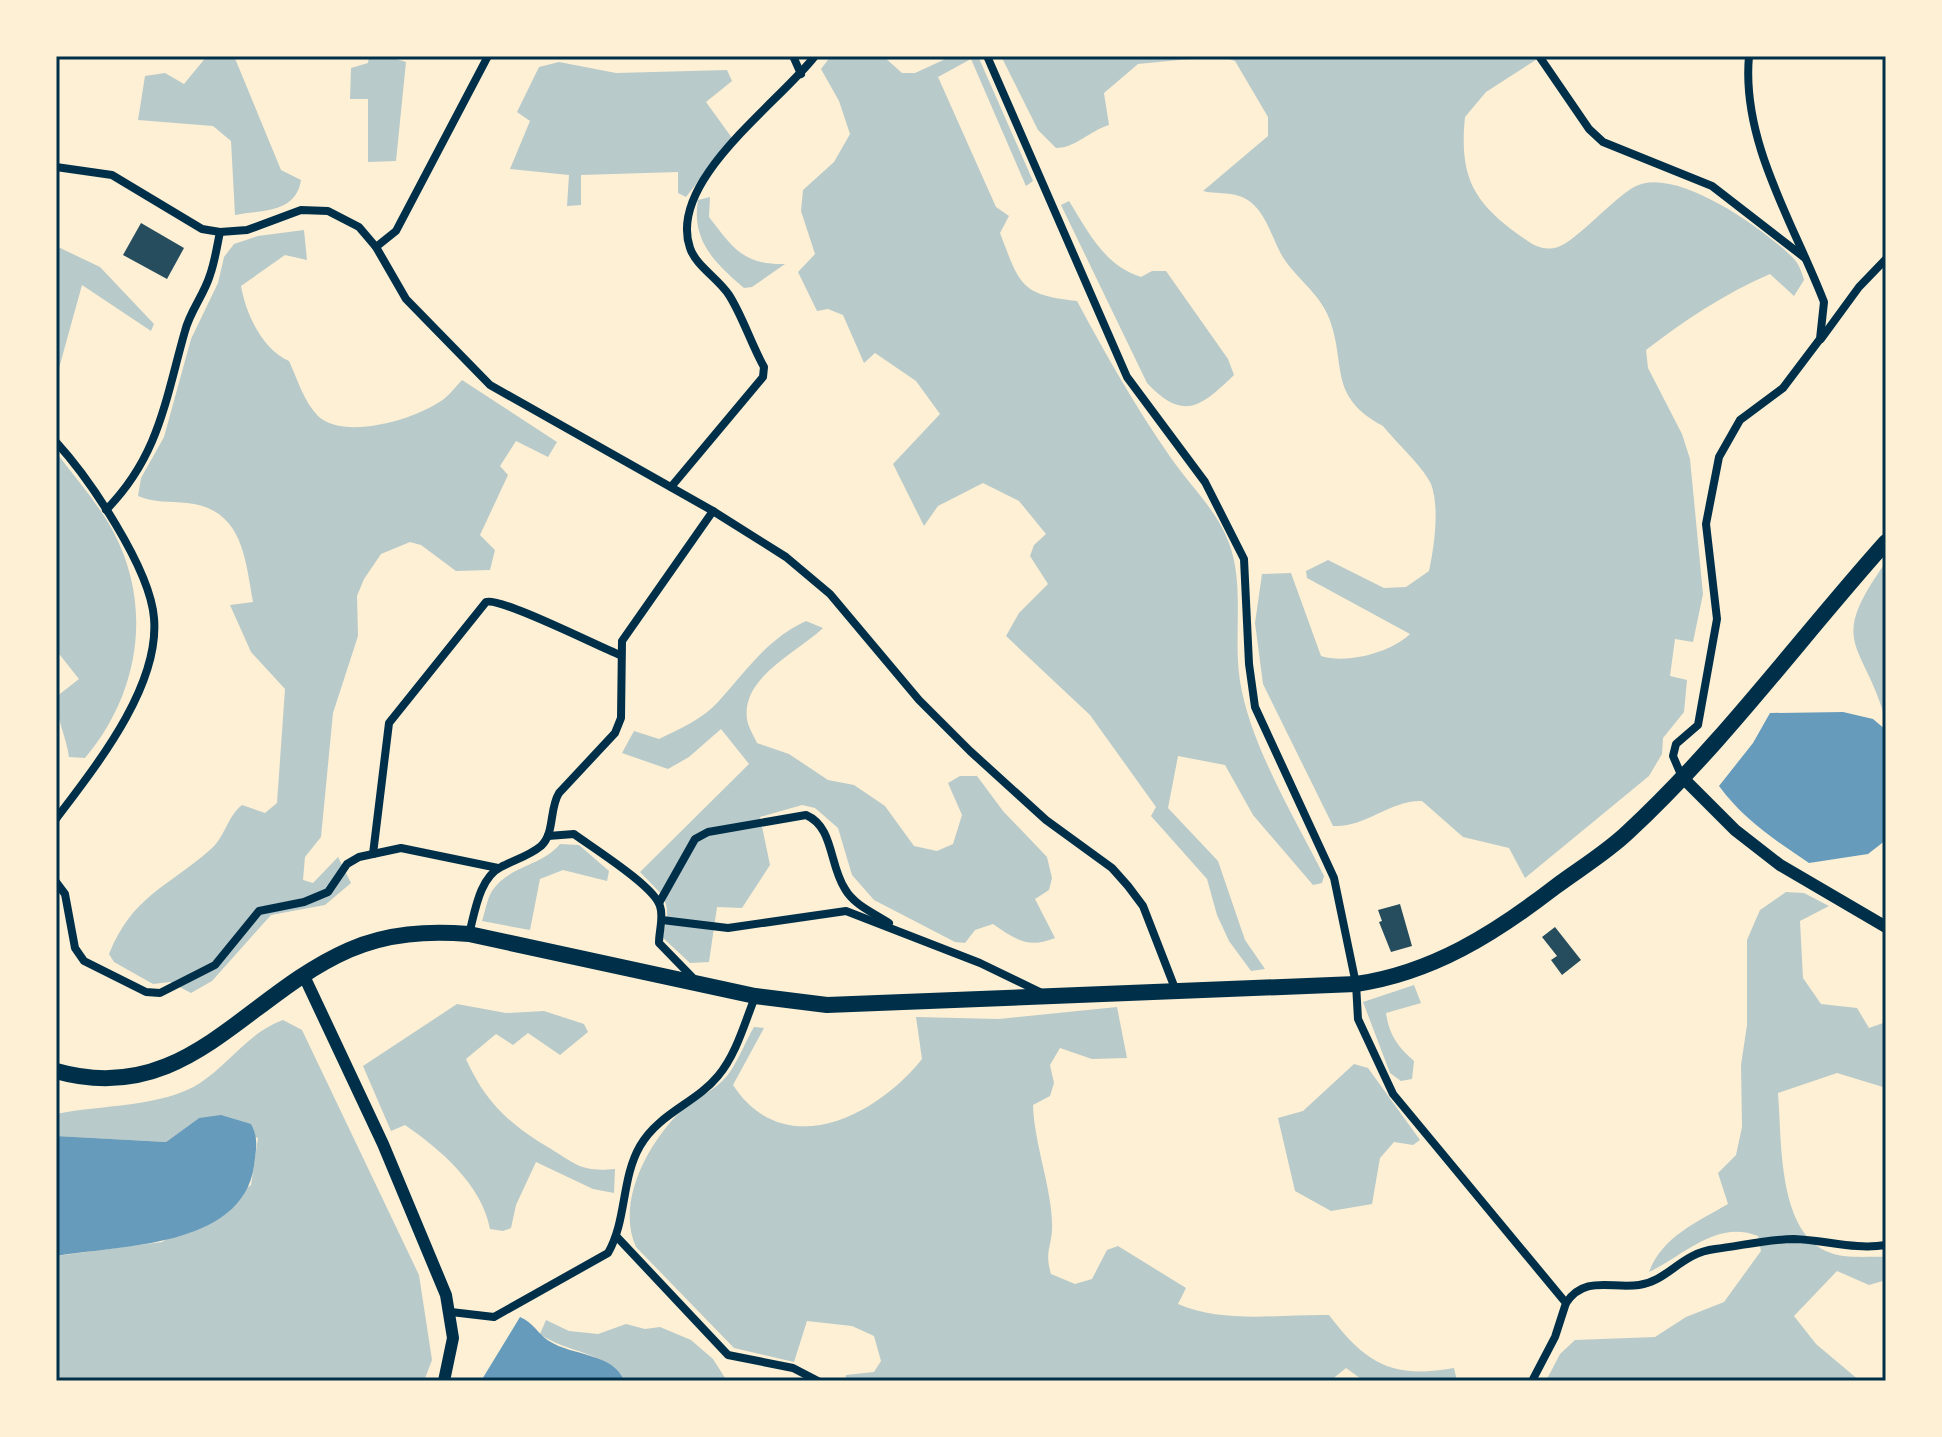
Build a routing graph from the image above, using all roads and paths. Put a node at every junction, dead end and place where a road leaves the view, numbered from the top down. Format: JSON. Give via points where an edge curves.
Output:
{"nodes":[{"id":1,"x":488,"y":56,"type":"edge"},
{"id":2,"x":793,"y":56,"type":"edge"},
{"id":3,"x":815,"y":56,"type":"edge"},
{"id":4,"x":987,"y":56,"type":"edge"},
{"id":5,"x":1539,"y":56,"type":"edge"},
{"id":6,"x":1749,"y":56,"type":"edge"},
{"id":7,"x":801,"y":74,"type":"junction"},
{"id":8,"x":56,"y":167,"type":"edge"},
{"id":9,"x":220,"y":232,"type":"junction"},
{"id":10,"x":376,"y":247,"type":"junction"},
{"id":11,"x":1886,"y":259,"type":"edge"},
{"id":12,"x":1809,"y":260,"type":"junction"},
{"id":13,"x":1820,"y":339,"type":"junction"},
{"id":14,"x":56,"y":442,"type":"edge"},
{"id":15,"x":671,"y":487,"type":"junction"},
{"id":16,"x":106,"y":510,"type":"junction"},
{"id":17,"x":713,"y":511,"type":"junction"},
{"id":18,"x":1886,"y":542,"type":"edge"},
{"id":19,"x":620,"y":655,"type":"junction"},
{"id":20,"x":1683,"y":778,"type":"junction"},
{"id":21,"x":56,"y":819,"type":"edge"},
{"id":22,"x":548,"y":836,"type":"junction"},
{"id":23,"x":373,"y":854,"type":"junction"},
{"id":24,"x":498,"y":868,"type":"junction"},
{"id":25,"x":56,"y":882,"type":"edge"},
{"id":26,"x":659,"y":903,"type":"junction"},
{"id":27,"x":662,"y":920,"type":"junction"},
{"id":28,"x":1886,"y":927,"type":"edge"},
{"id":29,"x":903,"y":932,"type":"junction"},
{"id":30,"x":469,"y":934,"type":"junction"},
{"id":31,"x":304,"y":976,"type":"junction"},
{"id":32,"x":696,"y":981,"type":"junction"},
{"id":33,"x":1356,"y":984,"type":"junction"},
{"id":34,"x":1176,"y":991,"type":"junction"},
{"id":35,"x":755,"y":996,"type":"junction"},
{"id":36,"x":1047,"y":996,"type":"junction"},
{"id":37,"x":56,"y":1071,"type":"edge"},
{"id":38,"x":617,"y":1237,"type":"junction"},
{"id":39,"x":1886,"y":1245,"type":"edge"},
{"id":40,"x":1566,"y":1303,"type":"junction"},
{"id":41,"x":451,"y":1312,"type":"junction"},
{"id":42,"x":1533,"y":1378,"type":"edge"},
{"id":43,"x":444,"y":1381,"type":"edge"},
{"id":44,"x":818,"y":1381,"type":"edge"},
{"id":45,"x":1523,"y":1381,"type":"edge"}],
"edges":[{"from":1,"to":10,"type":"street","via":[[396,231]]},
{"from":2,"to":7,"type":"street"},
{"from":3,"to":7,"type":"street"},
{"from":4,"to":33,"type":"street","via":[[1127,377],[1205,482],[1239,547],[1249,596],[1255,707],[1334,878]]},
{"from":5,"to":12,"type":"street","via":[[1603,142],[1712,186]]},
{"from":6,"to":12,"type":"street","via":[[1759,145]]},
{"from":7,"to":15,"type":"street","via":[[715,163],[690,203],[691,252],[729,295],[764,367],[763,377]]},
{"from":8,"to":9,"type":"street","via":[[112,175],[202,229]]},
{"from":9,"to":10,"type":"street","via":[[247,230],[301,210],[316,210],[341,214]]},
{"from":9,"to":16,"type":"street","via":[[210,277],[190,314],[171,393],[141,467]]},
{"from":10,"to":15,"type":"street","via":[[406,299],[490,385]]},
{"from":11,"to":13,"type":"street"},
{"from":12,"to":13,"type":"street","via":[[1824,302]]},
{"from":13,"to":20,"type":"street","via":[[1783,388],[1740,420],[1719,457],[1706,524],[1717,619],[1698,725],[1676,744],[1673,756]]},
{"from":14,"to":16,"type":"street"},
{"from":15,"to":17,"type":"street"},
{"from":16,"to":21,"type":"street","via":[[150,599],[153,637],[141,684],[117,732]]},
{"from":17,"to":19,"type":"street","via":[[628,631]]},
{"from":17,"to":34,"type":"street","via":[[786,557],[830,594],[919,700],[970,751],[1046,820],[1112,868],[1143,906]]},
{"from":18,"to":20,"type":"highway"},
{"from":19,"to":22,"type":"street","via":[[621,718],[604,747],[553,802]]},
{"from":19,"to":23,"type":"street","via":[[506,603],[486,602],[389,723]]},
{"from":20,"to":28,"type":"street","via":[[1780,865]]},
{"from":20,"to":33,"type":"highway","via":[[1625,835],[1507,922],[1429,966]]},
{"from":22,"to":24,"type":"street","via":[[527,855]]},
{"from":22,"to":26,"type":"street","via":[[574,834]]},
{"from":23,"to":24,"type":"street","via":[[401,848]]},
{"from":23,"to":25,"type":"street","via":[[347,864],[328,892],[259,911],[215,965],[160,993],[146,992],[84,961],[75,948],[65,894]]},
{"from":24,"to":30,"type":"street","via":[[478,897]]},
{"from":26,"to":27,"type":"street"},
{"from":26,"to":29,"type":"street","via":[[695,839],[708,832],[806,815],[818,820],[843,887]]},
{"from":27,"to":29,"type":"street","via":[[728,928],[846,911]]},
{"from":27,"to":32,"type":"street","via":[[659,943]]},
{"from":29,"to":36,"type":"street"},
{"from":30,"to":31,"type":"highway","via":[[427,931],[375,940]]},
{"from":30,"to":32,"type":"highway"},
{"from":31,"to":37,"type":"highway","via":[[194,1054],[163,1069],[104,1080]]},
{"from":31,"to":41,"type":"street","via":[[383,1144]]},
{"from":32,"to":35,"type":"highway"},
{"from":33,"to":34,"type":"highway"},
{"from":33,"to":40,"type":"street","via":[[1358,1019],[1393,1094]]},
{"from":34,"to":36,"type":"highway"},
{"from":35,"to":36,"type":"highway","via":[[827,1005]]},
{"from":35,"to":38,"type":"street","via":[[718,1076],[655,1125],[640,1146]]},
{"from":38,"to":41,"type":"street","via":[[608,1253],[511,1310],[494,1317]]},
{"from":38,"to":44,"type":"street","via":[[728,1355],[793,1368]]},
{"from":39,"to":40,"type":"street","via":[[1865,1248],[1794,1239],[1695,1252],[1657,1280],[1637,1286],[1590,1285],[1575,1291]]},
{"from":40,"to":42,"type":"street"},
{"from":41,"to":43,"type":"street","via":[[451,1360]]},
{"from":42,"to":45,"type":"street"}]}
